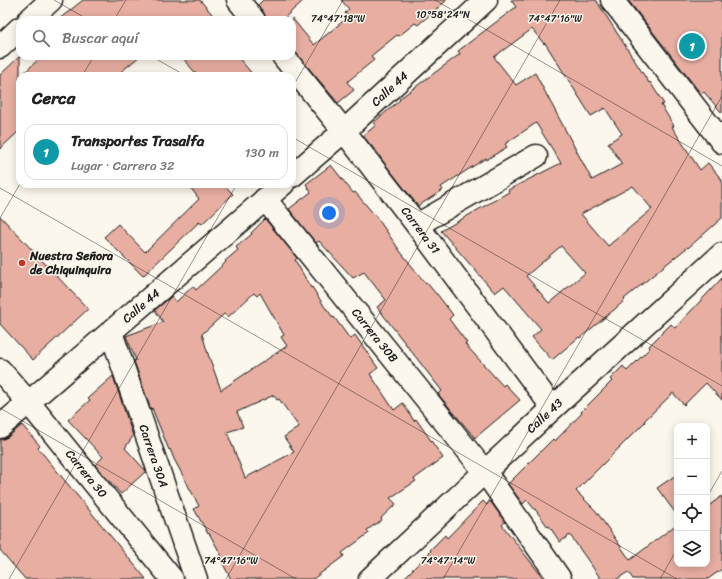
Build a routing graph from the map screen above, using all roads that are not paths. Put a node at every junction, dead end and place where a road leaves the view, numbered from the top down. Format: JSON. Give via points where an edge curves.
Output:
{"nodes":[{"id":1,"x":51,"y":0,"type":"edge"},
{"id":2,"x":238,"y":0,"type":"edge"},
{"id":3,"x":486,"y":0,"type":"edge"},
{"id":4,"x":612,"y":0,"type":"edge"},
{"id":5,"x":33,"y":16,"type":"edge"},
{"id":6,"x":251,"y":16,"type":"edge"},
{"id":7,"x":16,"y":32,"type":"edge"},
{"id":8,"x":0,"y":46,"type":"edge"},
{"id":9,"x":286,"y":60,"type":"edge"},
{"id":10,"x":344,"y":131,"type":"junction"},
{"id":11,"x":722,"y":142,"type":"edge"},
{"id":12,"x":536,"y":156,"type":"dead end"},
{"id":13,"x":296,"y":173,"type":"edge"},
{"id":14,"x":278,"y":188,"type":"edge"},
{"id":15,"x":265,"y":199,"type":"junction"},
{"id":16,"x":417,"y":225,"type":"junction"},
{"id":17,"x":722,"y":254,"type":"edge"},
{"id":18,"x":111,"y":332,"type":"junction"},
{"id":19,"x":0,"y":370,"type":"edge"},
{"id":20,"x":29,"y":403,"type":"junction"},
{"id":21,"x":553,"y":408,"type":"junction"},
{"id":22,"x":0,"y":427,"type":"edge"},
{"id":23,"x":485,"y":472,"type":"junction"},
{"id":24,"x":172,"y":579,"type":"edge"},
{"id":25,"x":196,"y":579,"type":"edge"},
{"id":26,"x":370,"y":579,"type":"edge"},
{"id":27,"x":560,"y":579,"type":"edge"}],
"edges":[{"from":1,"to":5,"type":"street"},
{"from":2,"to":6,"type":"street"},
{"from":3,"to":10,"type":"street","name":"Calle 44"},
{"from":4,"to":11,"type":"street"},
{"from":7,"to":8,"type":"street"},
{"from":9,"to":10,"type":"street","name":"Carrera 31"},
{"from":10,"to":13,"type":"street","name":"Calle 44"},
{"from":10,"to":16,"type":"street","name":"Carrera 31"},
{"from":12,"to":16,"type":"street"},
{"from":14,"to":15,"type":"street","name":"Calle 44"},
{"from":15,"to":18,"type":"street","name":"Calle 44"},
{"from":15,"to":23,"type":"street","name":"Carrera 30B"},
{"from":16,"to":21,"type":"street","name":"Carrera 31"},
{"from":17,"to":21,"type":"street","name":"Calle 43"},
{"from":18,"to":20,"type":"street","name":"Calle 44"},
{"from":18,"to":25,"type":"street","name":"Carrera 30A"},
{"from":19,"to":20,"type":"street","name":"Carrera 30"},
{"from":20,"to":22,"type":"street","name":"Calle 44"},
{"from":20,"to":24,"type":"street","name":"Carrera 30"},
{"from":21,"to":23,"type":"street","name":"Calle 43"},
{"from":23,"to":26,"type":"street","name":"Calle 43"},
{"from":23,"to":27,"type":"street"}]}
